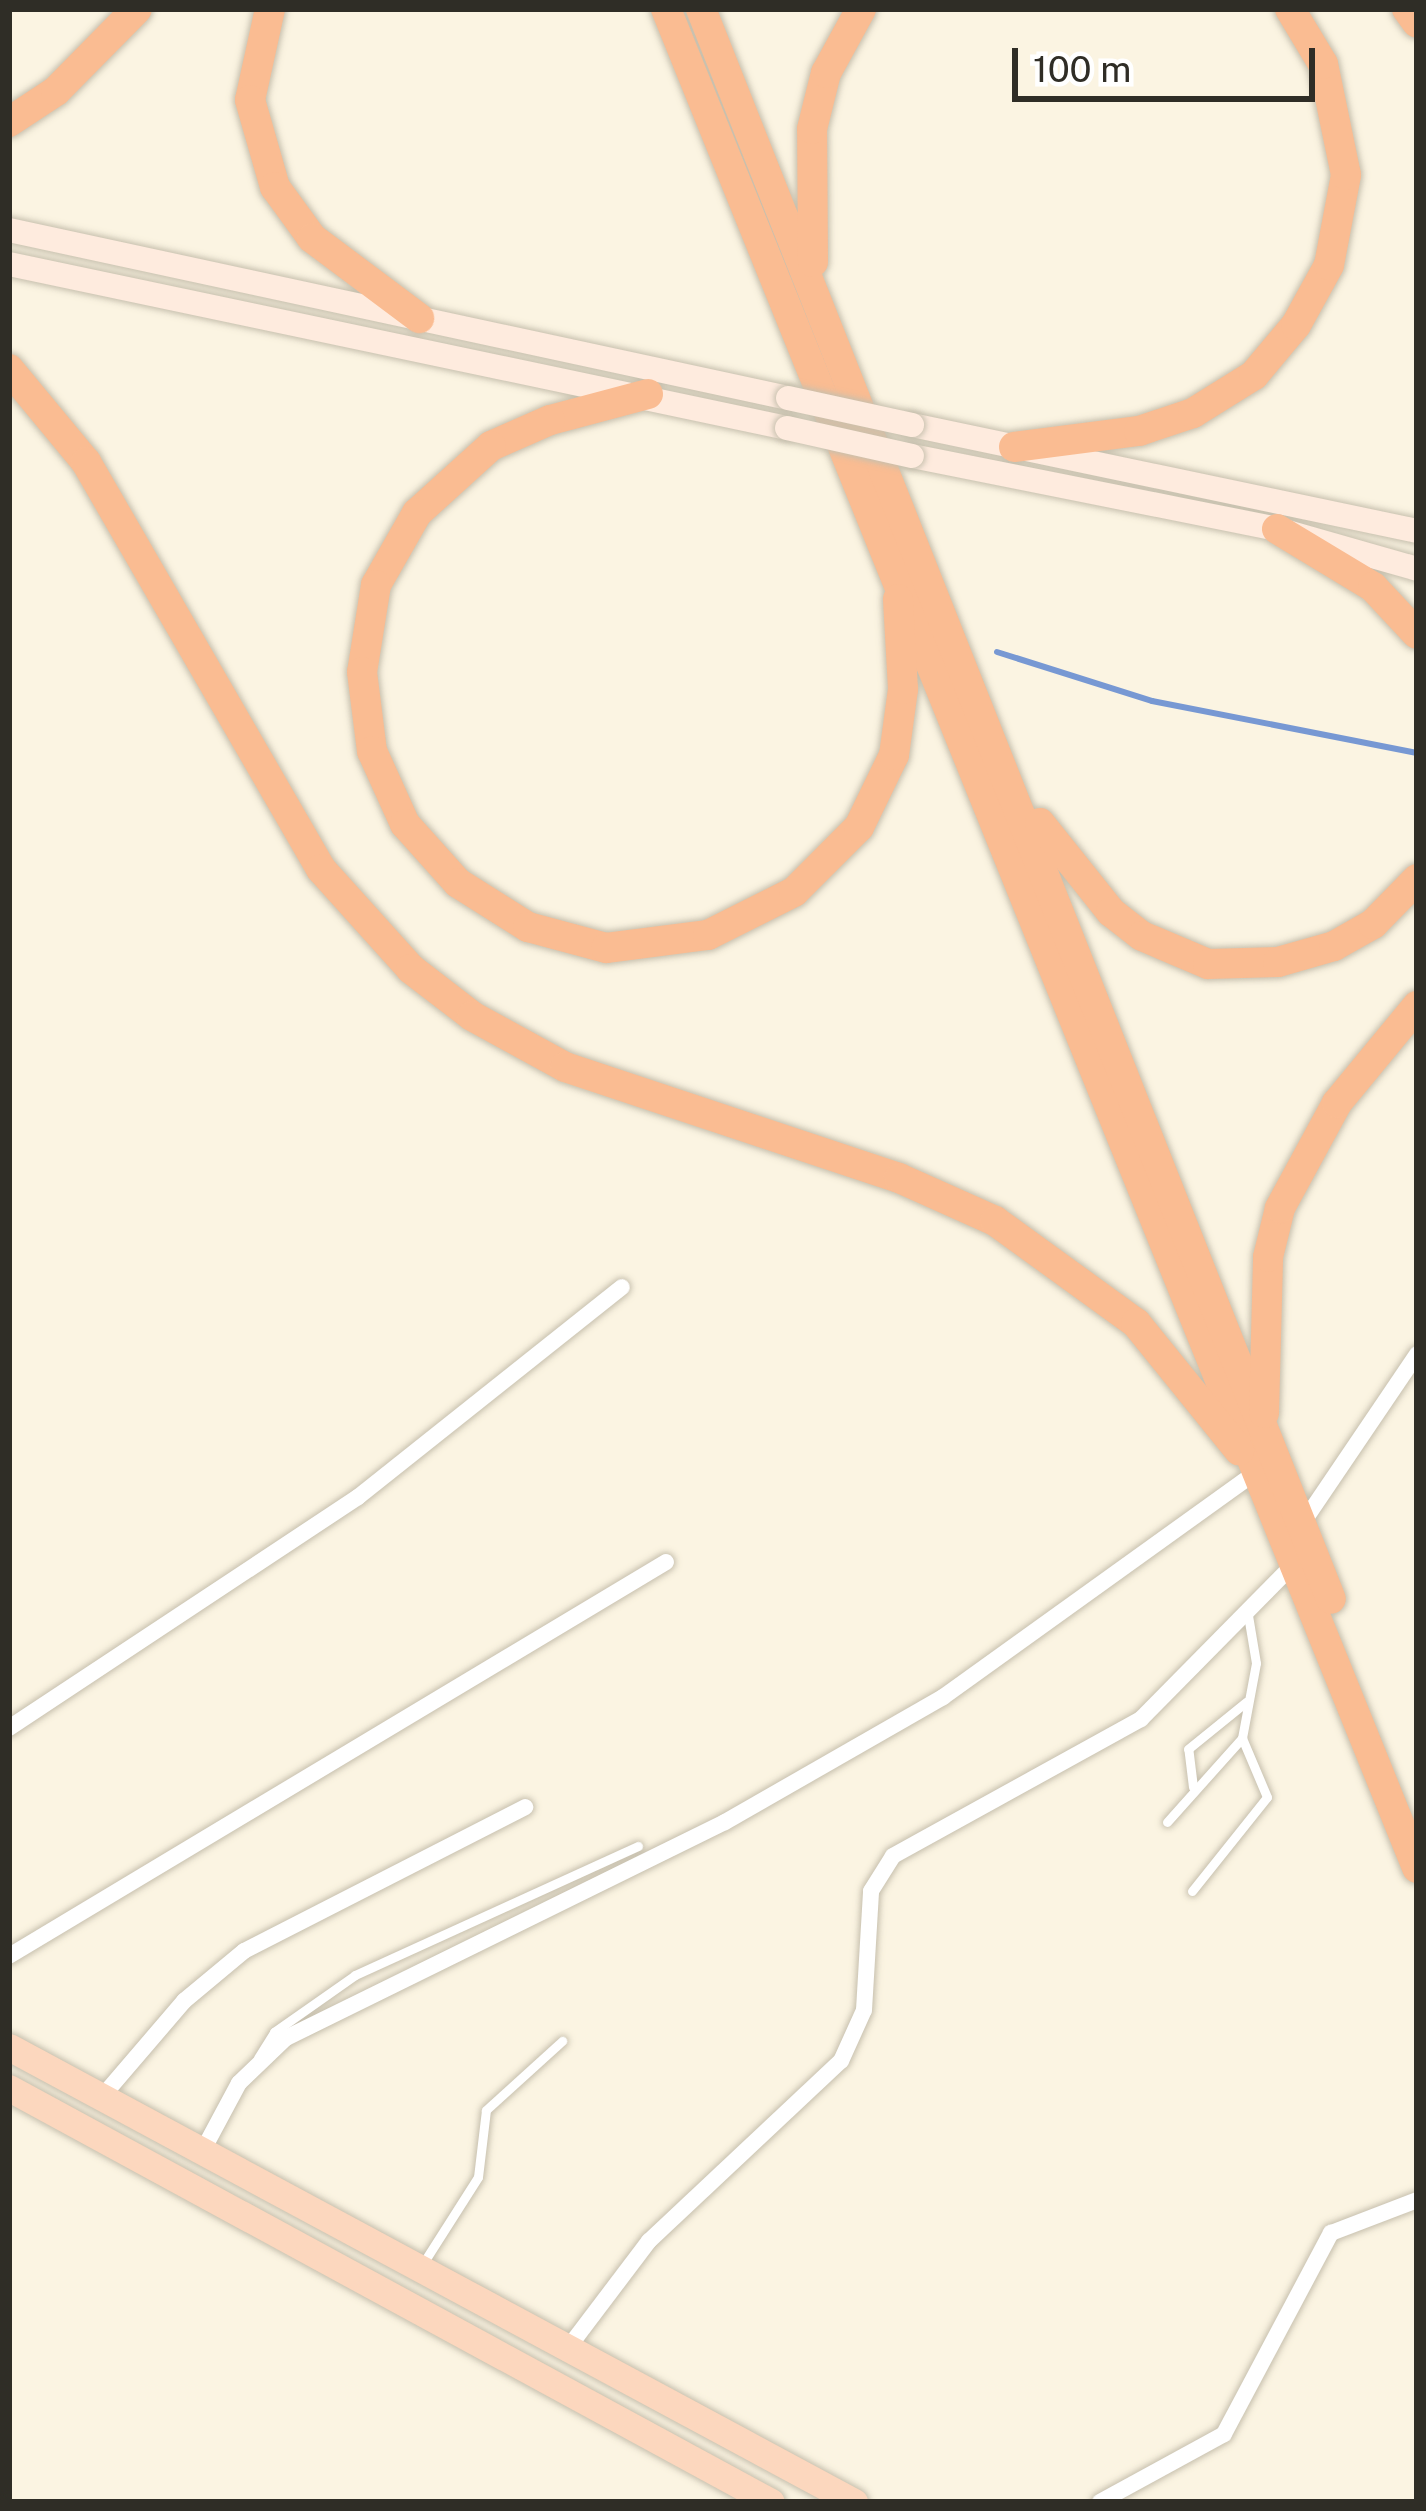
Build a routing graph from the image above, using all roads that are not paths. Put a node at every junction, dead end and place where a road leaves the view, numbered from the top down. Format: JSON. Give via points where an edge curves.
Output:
{"nodes":[{"id":1,"x":137,"y":9,"type":"edge"},
{"id":2,"x":270,"y":9,"type":"edge"},
{"id":3,"x":666,"y":9,"type":"edge"},
{"id":4,"x":701,"y":9,"type":"edge"},
{"id":5,"x":861,"y":9,"type":"edge"},
{"id":6,"x":1290,"y":9,"type":"edge"},
{"id":7,"x":1407,"y":9,"type":"edge"},
{"id":8,"x":1417,"y":23,"type":"edge"},
{"id":9,"x":9,"y":122,"type":"edge"},
{"id":10,"x":9,"y":230,"type":"edge"},
{"id":11,"x":9,"y":264,"type":"edge"},
{"id":12,"x":814,"y":286,"type":"junction"},
{"id":13,"x":418,"y":318,"type":"junction"},
{"id":14,"x":9,"y":369,"type":"edge"},
{"id":15,"x":648,"y":394,"type":"junction"},
{"id":16,"x":1014,"y":447,"type":"junction"},
{"id":17,"x":1277,"y":529,"type":"junction"},
{"id":18,"x":1417,"y":531,"type":"edge"},
{"id":19,"x":895,"y":563,"type":"junction"},
{"id":20,"x":1417,"y":569,"type":"edge"},
{"id":21,"x":1417,"y":634,"type":"edge"},
{"id":22,"x":1012,"y":782,"type":"junction"},
{"id":23,"x":1417,"y":879,"type":"edge"},
{"id":24,"x":1417,"y":1006,"type":"edge"},
{"id":25,"x":622,"y":1287,"type":"dead end"},
{"id":26,"x":1417,"y":1354,"type":"edge"},
{"id":27,"x":1263,"y":1425,"type":"junction"},
{"id":28,"x":1256,"y":1469,"type":"junction"},
{"id":29,"x":1302,"y":1524,"type":"junction"},
{"id":30,"x":666,"y":1562,"type":"dead end"},
{"id":31,"x":1294,"y":1563,"type":"junction"},
{"id":32,"x":1248,"y":1615,"type":"junction"},
{"id":33,"x":1248,"y":1701,"type":"junction"},
{"id":34,"x":9,"y":1728,"type":"edge"},
{"id":35,"x":1242,"y":1738,"type":"junction"},
{"id":36,"x":1193,"y":1787,"type":"junction"},
{"id":37,"x":525,"y":1808,"type":"dead end"},
{"id":38,"x":1417,"y":1816,"type":"edge"},
{"id":39,"x":1167,"y":1822,"type":"dead end"},
{"id":40,"x":638,"y":1846,"type":"dead end"},
{"id":41,"x":1417,"y":1868,"type":"edge"},
{"id":42,"x":1192,"y":1891,"type":"dead end"},
{"id":43,"x":9,"y":1956,"type":"edge"},
{"id":44,"x":562,"y":2041,"type":"dead end"},
{"id":45,"x":9,"y":2047,"type":"edge"},
{"id":46,"x":256,"y":2063,"type":"junction"},
{"id":47,"x":9,"y":2088,"type":"edge"},
{"id":48,"x":101,"y":2098,"type":"junction"},
{"id":49,"x":202,"y":2152,"type":"junction"},
{"id":50,"x":1417,"y":2200,"type":"edge"},
{"id":51,"x":420,"y":2270,"type":"junction"},
{"id":52,"x":566,"y":2351,"type":"junction"},
{"id":53,"x":771,"y":2502,"type":"edge"},
{"id":54,"x":854,"y":2502,"type":"edge"},
{"id":55,"x":1100,"y":2502,"type":"edge"}],
"edges":[{"from":1,"to":9,"type":"highway","via":[[56,91]]},
{"from":2,"to":13,"type":"highway","via":[[250,100],[274,187],[312,238]]},
{"from":3,"to":19,"type":"highway"},
{"from":4,"to":12,"type":"highway"},
{"from":5,"to":12,"type":"highway","via":[[826,73],[812,129]]},
{"from":6,"to":16,"type":"highway","via":[[1322,64],[1346,175],[1329,265],[1295,325],[1254,375],[1193,413],[1139,431]]},
{"from":7,"to":8,"type":"highway"},
{"from":10,"to":13,"type":"main road"},
{"from":11,"to":15,"type":"main road"},
{"from":12,"to":22,"type":"highway"},
{"from":13,"to":16,"type":"main road","bridge":true},
{"from":14,"to":28,"type":"highway","via":[[86,462],[321,869],[411,969],[472,1016],[565,1067],[899,1178],[1031,1242],[1136,1323]]},
{"from":15,"to":17,"type":"main road","bridge":true},
{"from":15,"to":19,"type":"highway","via":[[550,420],[491,446],[417,514],[376,585],[362,672],[376,764],[420,845],[479,899],[554,936],[631,949],[737,926],[794,892],[860,827],[894,755],[903,689]]},
{"from":16,"to":18,"type":"main road"},
{"from":17,"to":20,"type":"main road"},
{"from":17,"to":21,"type":"highway","via":[[1373,587]]},
{"from":19,"to":28,"type":"highway"},
{"from":22,"to":23,"type":"highway","via":[[1111,912],[1142,936],[1208,964],[1278,962],[1334,946],[1373,924]]},
{"from":22,"to":27,"type":"highway"},
{"from":24,"to":27,"type":"highway","via":[[1336,1103],[1280,1208],[1268,1256]]},
{"from":25,"to":34,"type":"street","via":[[358,1497]]},
{"from":26,"to":29,"type":"street"},
{"from":27,"to":29,"type":"highway"},
{"from":28,"to":31,"type":"highway"},
{"from":28,"to":46,"type":"street","via":[[943,1697],[706,1831],[331,2011]]},
{"from":29,"to":38,"type":"highway"},
{"from":30,"to":43,"type":"street"},
{"from":31,"to":32,"type":"street"},
{"from":31,"to":41,"type":"highway"},
{"from":32,"to":33,"type":"lane","via":[[1256,1663]]},
{"from":32,"to":52,"type":"street","via":[[1129,1727],[892,1856],[868,1905],[864,2010],[851,2046],[649,2241]]},
{"from":33,"to":35,"type":"lane"},
{"from":33,"to":36,"type":"lane","via":[[1188,1749]]},
{"from":35,"to":36,"type":"lane"},
{"from":35,"to":42,"type":"lane","via":[[1266,1802]]},
{"from":36,"to":39,"type":"lane"},
{"from":37,"to":48,"type":"street","via":[[244,1951],[184,2001]]},
{"from":40,"to":46,"type":"lane","via":[[355,1975],[274,2032]]},
{"from":44,"to":51,"type":"lane","via":[[485,2110],[478,2177]]},
{"from":45,"to":48,"type":"main road"},
{"from":46,"to":49,"type":"street"},
{"from":47,"to":53,"type":"main road"},
{"from":48,"to":49,"type":"main road"},
{"from":49,"to":51,"type":"main road"},
{"from":50,"to":55,"type":"street","via":[[1346,2223],[1325,2240],[1244,2409],[1224,2434]]},
{"from":51,"to":52,"type":"main road"},
{"from":52,"to":54,"type":"main road"}]}
